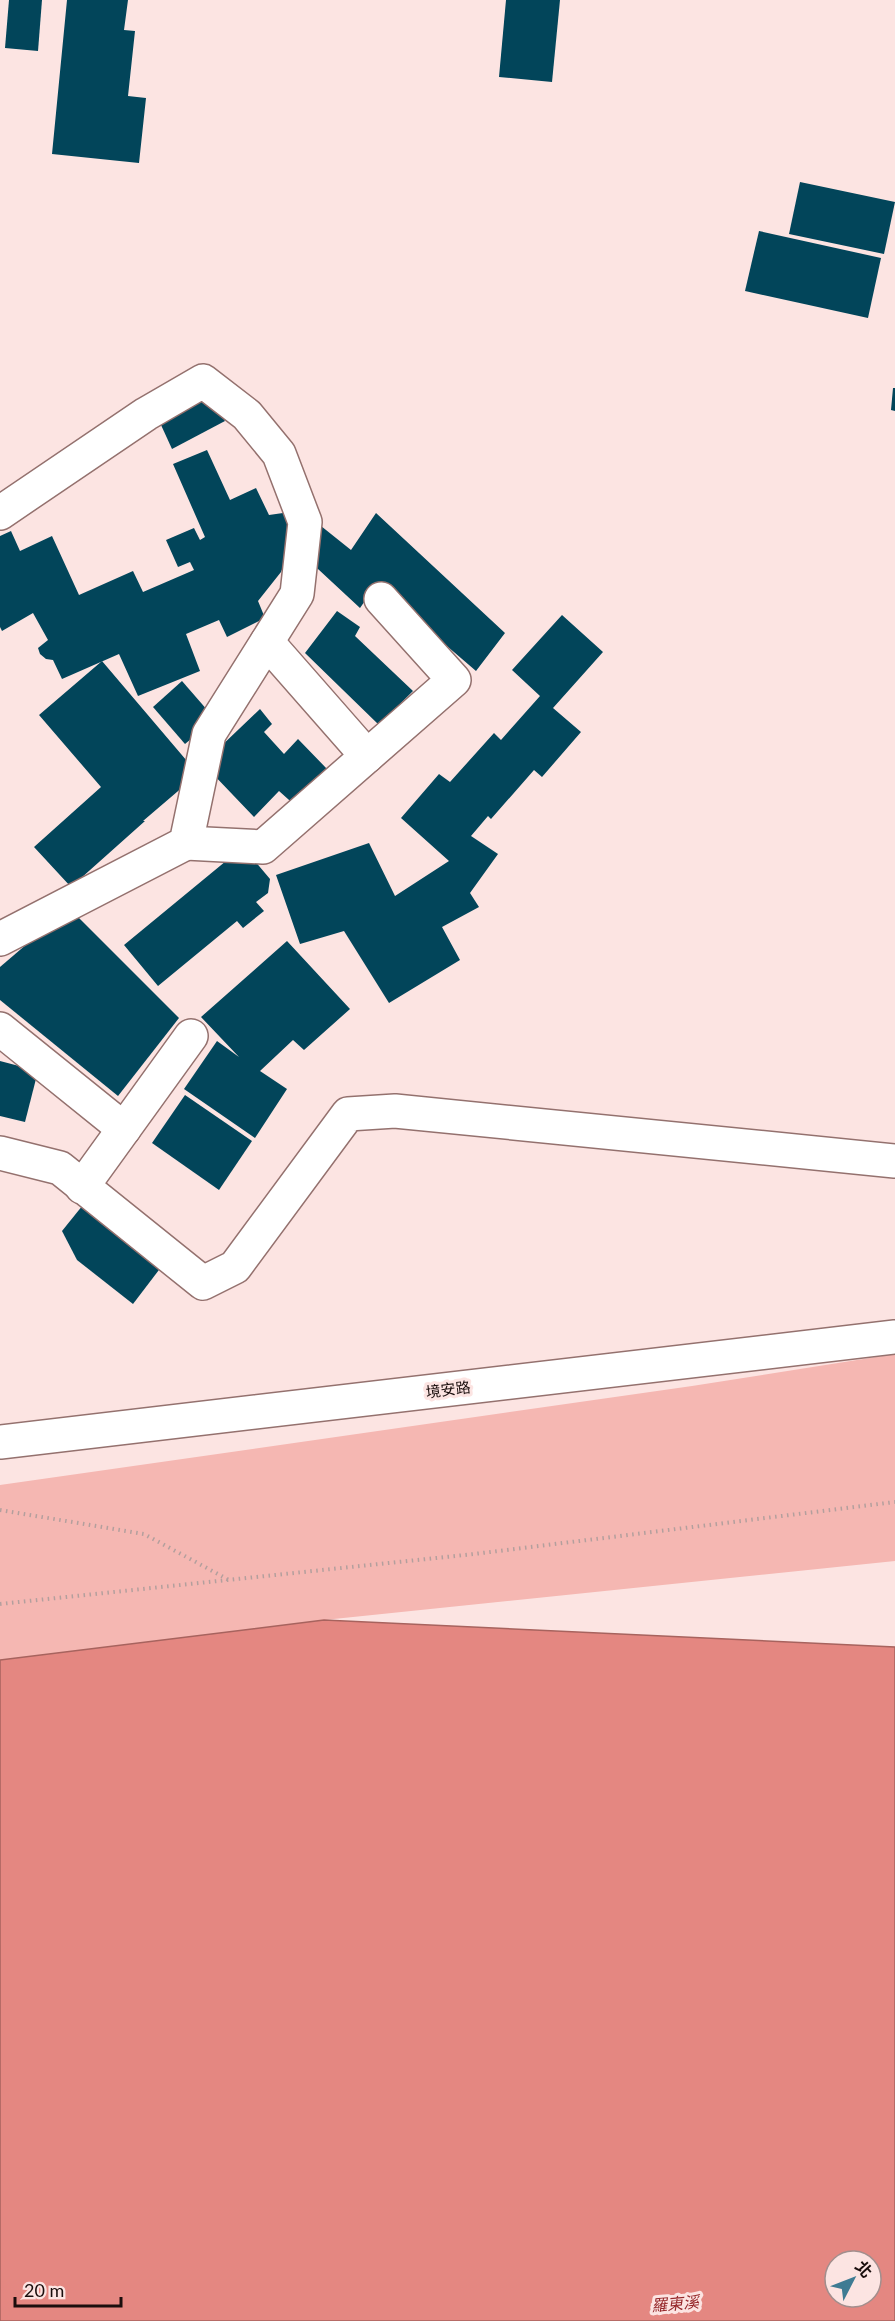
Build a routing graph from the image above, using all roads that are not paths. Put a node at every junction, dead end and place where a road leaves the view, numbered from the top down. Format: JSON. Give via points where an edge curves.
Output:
{"nodes":[{"id":1,"x":0,"y":513,"type":"edge"},
{"id":2,"x":381,"y":599,"type":"dead end"},
{"id":3,"x":267,"y":642,"type":"junction"},
{"id":4,"x":367,"y":756,"type":"junction"},
{"id":5,"x":186,"y":843,"type":"junction"},
{"id":6,"x":0,"y":939,"type":"edge"},
{"id":7,"x":0,"y":1029,"type":"edge"},
{"id":8,"x":191,"y":1036,"type":"dead end"},
{"id":9,"x":124,"y":1129,"type":"junction"},
{"id":10,"x":0,"y":1153,"type":"edge"},
{"id":11,"x":895,"y":1161,"type":"edge"},
{"id":12,"x":82,"y":1186,"type":"junction"},
{"id":13,"x":895,"y":1337,"type":"edge"},
{"id":14,"x":0,"y":1442,"type":"edge"}],
"edges":[{"from":1,"to":3,"type":"street","via":[[146,414],[203,381],[247,415],[279,454],[305,522],[297,594]]},
{"from":2,"to":4,"type":"street","via":[[454,680]]},
{"from":3,"to":4,"type":"street"},
{"from":3,"to":5,"type":"street","via":[[209,734]]},
{"from":4,"to":5,"type":"street","via":[[263,847]]},
{"from":5,"to":6,"type":"street"},
{"from":7,"to":9,"type":"street"},
{"from":8,"to":9,"type":"street"},
{"from":9,"to":12,"type":"street"},
{"from":10,"to":12,"type":"street","via":[[60,1168]]},
{"from":11,"to":12,"type":"street","via":[[395,1111],[348,1114],[235,1267],[203,1283]]},
{"from":13,"to":14,"type":"street","name":"境安路"}]}
